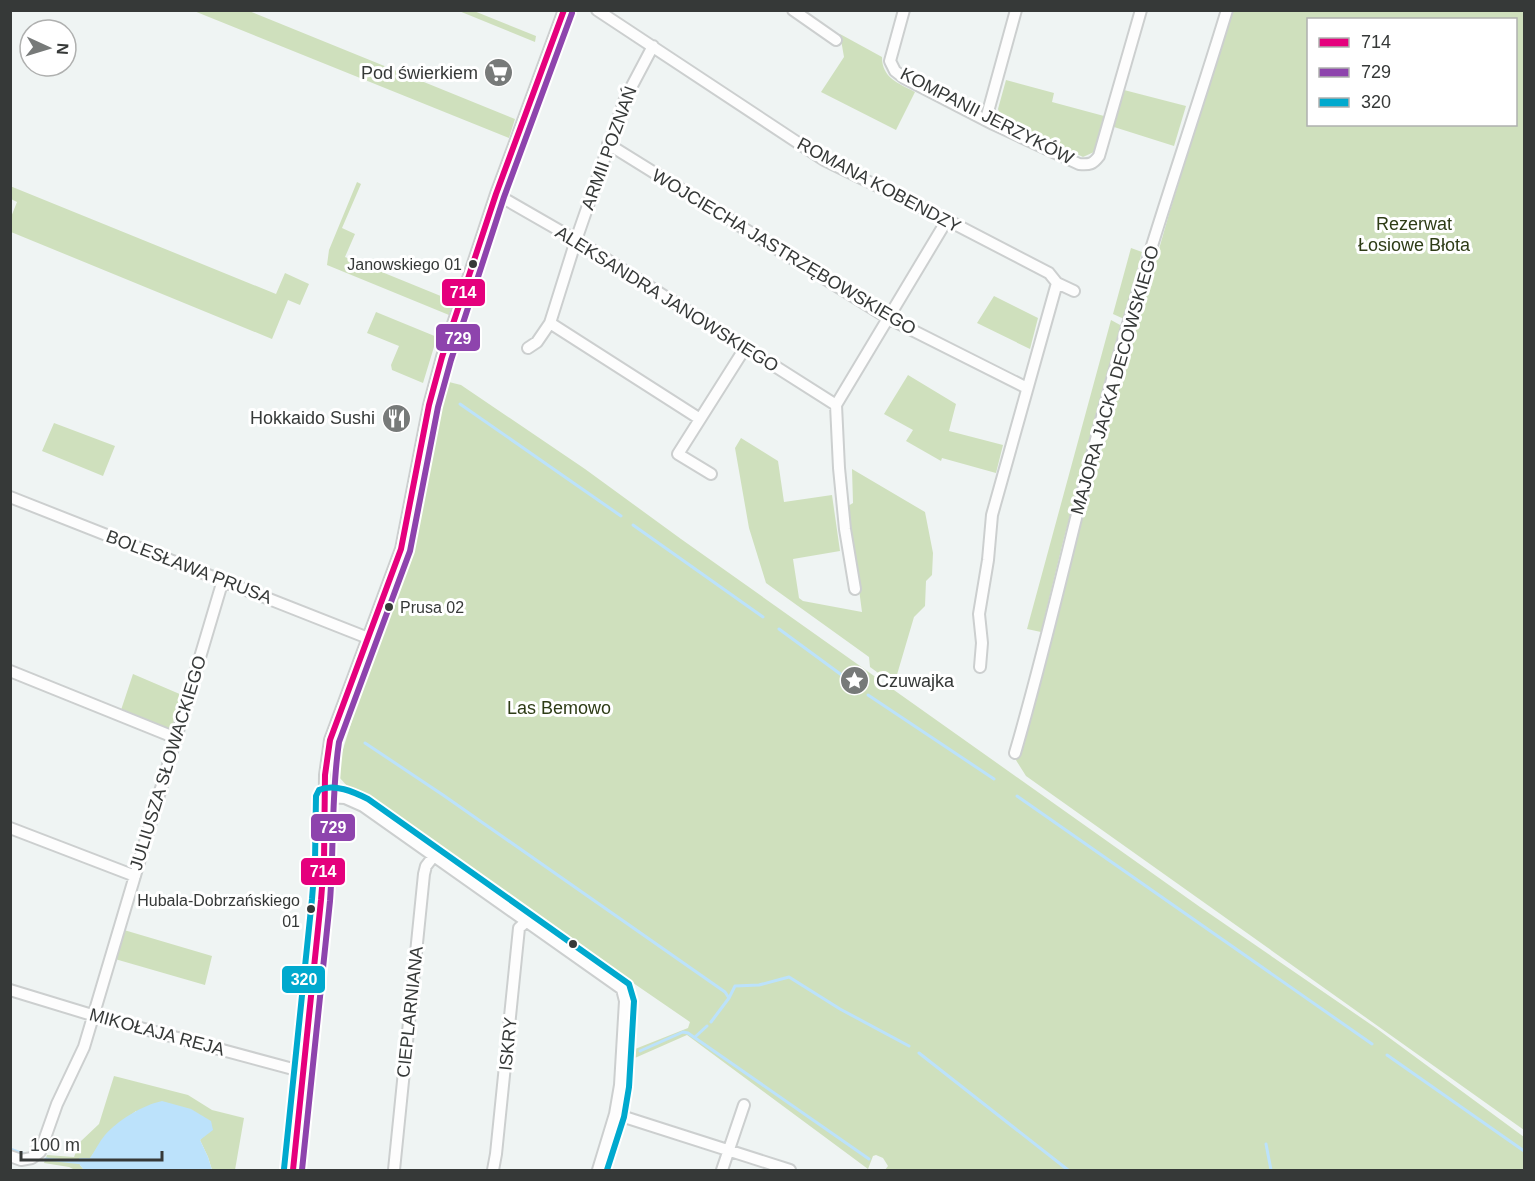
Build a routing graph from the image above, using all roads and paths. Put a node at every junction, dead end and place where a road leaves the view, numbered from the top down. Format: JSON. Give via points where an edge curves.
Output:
{"nodes":[{"id":1,"x":564,"y":10,"type":"edge"},
{"id":2,"x":597,"y":10,"type":"edge"},
{"id":3,"x":792,"y":10,"type":"edge"},
{"id":4,"x":904,"y":10,"type":"edge"},
{"id":5,"x":1016,"y":10,"type":"edge"},
{"id":6,"x":1141,"y":10,"type":"edge"},
{"id":7,"x":1227,"y":10,"type":"edge"},
{"id":8,"x":836,"y":40,"type":"dead end"},
{"id":9,"x":652,"y":46,"type":"junction"},
{"id":10,"x":986,"y":119,"type":"junction"},
{"id":11,"x":609,"y":144,"type":"junction"},
{"id":12,"x":496,"y":194,"type":"junction"},
{"id":13,"x":947,"y":220,"type":"junction"},
{"id":14,"x":576,"y":240,"type":"junction"},
{"id":15,"x":1057,"y":283,"type":"junction"},
{"id":16,"x":1074,"y":291,"type":"dead end"},
{"id":17,"x":888,"y":318,"type":"junction"},
{"id":18,"x":550,"y":323,"type":"junction"},
{"id":19,"x":528,"y":348,"type":"dead end"},
{"id":20,"x":745,"y":348,"type":"junction"},
{"id":21,"x":1027,"y":388,"type":"junction"},
{"id":22,"x":836,"y":405,"type":"junction"},
{"id":23,"x":700,"y":420,"type":"junction"},
{"id":24,"x":711,"y":474,"type":"dead end"},
{"id":25,"x":10,"y":497,"type":"edge"},
{"id":26,"x":223,"y":580,"type":"junction"},
{"id":27,"x":855,"y":589,"type":"dead end"},
{"id":28,"x":368,"y":638,"type":"junction"},
{"id":29,"x":980,"y":667,"type":"dead end"},
{"id":30,"x":10,"y":671,"type":"edge"},
{"id":31,"x":176,"y":738,"type":"junction"},
{"id":32,"x":1015,"y":753,"type":"dead end"},
{"id":33,"x":325,"y":797,"type":"junction"},
{"id":34,"x":10,"y":828,"type":"edge"},
{"id":35,"x":433,"y":857,"type":"junction"},
{"id":36,"x":135,"y":876,"type":"junction"},
{"id":37,"x":527,"y":921,"type":"junction"},
{"id":38,"x":10,"y":990,"type":"edge"},
{"id":39,"x":92,"y":1015,"type":"junction"},
{"id":40,"x":304,"y":1072,"type":"junction"},
{"id":41,"x":744,"y":1106,"type":"dead end"},
{"id":42,"x":615,"y":1114,"type":"junction"},
{"id":43,"x":728,"y":1151,"type":"junction"},
{"id":44,"x":16,"y":1158,"type":"edge"},
{"id":45,"x":293,"y":1170,"type":"edge"},
{"id":46,"x":394,"y":1170,"type":"edge"},
{"id":47,"x":493,"y":1170,"type":"edge"},
{"id":48,"x":598,"y":1170,"type":"edge"},
{"id":49,"x":722,"y":1170,"type":"edge"},
{"id":50,"x":790,"y":1170,"type":"edge"}],
"edges":[{"from":1,"to":12,"type":"street"},
{"from":2,"to":9,"type":"street","name":"ROMANA KOBENDZY"},
{"from":3,"to":8,"type":"street"},
{"from":4,"to":10,"type":"street","name":"KOMPANII JERZYKÓW","via":[[891,66],[904,78]]},
{"from":5,"to":10,"type":"street"},
{"from":6,"to":10,"type":"street","name":"KOMPANII JERZYKÓW","via":[[1099,156],[1093,163],[1079,164]]},
{"from":7,"to":32,"type":"street","name":"MAJORA JACKA DECOWSKIEGO","via":[[1117,360]]},
{"from":9,"to":11,"type":"street","name":"ARMII POZNAŃ","via":[[625,99]]},
{"from":9,"to":13,"type":"street","name":"ROMANA KOBENDZY","via":[[824,160]]},
{"from":11,"to":14,"type":"street","name":"ARMII POZNAŃ"},
{"from":11,"to":17,"type":"street","name":"WOJCIECHA JASTRZĘBOWSKIEGO"},
{"from":12,"to":14,"type":"street","name":"ALEKSANDRA JANOWSKIEGO"},
{"from":12,"to":28,"type":"street","via":[[429,405],[401,549]]},
{"from":13,"to":15,"type":"street","name":"ROMANA KOBENDZY","via":[[1049,273]]},
{"from":13,"to":17,"type":"street"},
{"from":14,"to":18,"type":"street","name":"ARMII POZNAŃ"},
{"from":14,"to":20,"type":"street","name":"ALEKSANDRA JANOWSKIEGO"},
{"from":15,"to":16,"type":"street","name":"ROMANA KOBENDZY"},
{"from":15,"to":21,"type":"street"},
{"from":17,"to":21,"type":"street","name":"WOJCIECHA JASTRZĘBOWSKIEGO"},
{"from":17,"to":22,"type":"street"},
{"from":18,"to":19,"type":"street","name":"ARMII POZNAŃ"},
{"from":18,"to":23,"type":"street"},
{"from":20,"to":22,"type":"street","name":"ALEKSANDRA JANOWSKIEGO"},
{"from":20,"to":23,"type":"street"},
{"from":21,"to":29,"type":"street","via":[[990,522],[979,614]]},
{"from":22,"to":27,"type":"street","via":[[838,468]]},
{"from":23,"to":24,"type":"street","via":[[678,454]]},
{"from":25,"to":26,"type":"street","name":"BOLESŁAWA PRUSA"},
{"from":26,"to":28,"type":"street","name":"BOLESŁAWA PRUSA"},
{"from":26,"to":31,"type":"street","name":"JULIUSZA SŁOWACKIEGO"},
{"from":28,"to":33,"type":"street","via":[[330,740]]},
{"from":30,"to":31,"type":"street"},
{"from":31,"to":36,"type":"street","name":"JULIUSZA SŁOWACKIEGO"},
{"from":33,"to":35,"type":"street","via":[[353,800]]},
{"from":33,"to":40,"type":"street","via":[[324,862]]},
{"from":34,"to":36,"type":"street"},
{"from":35,"to":37,"type":"street"},
{"from":35,"to":46,"type":"street","name":"CIEPLARNIANA","via":[[424,874]]},
{"from":36,"to":39,"type":"street","name":"JULIUSZA SŁOWACKIEGO"},
{"from":37,"to":42,"type":"street","via":[[625,995]]},
{"from":37,"to":47,"type":"street","name":"ISKRY","via":[[519,928]]},
{"from":38,"to":39,"type":"street","name":"MIKOŁAJA REJA"},
{"from":39,"to":40,"type":"street","name":"MIKOŁAJA REJA"},
{"from":39,"to":44,"type":"street","name":"JULIUSZA SŁOWACKIEGO","via":[[84,1047],[39,1152],[32,1158]]},
{"from":40,"to":45,"type":"street"},
{"from":41,"to":43,"type":"street"},
{"from":42,"to":43,"type":"street"},
{"from":42,"to":48,"type":"street"},
{"from":43,"to":49,"type":"street"},
{"from":43,"to":50,"type":"street"}]}
